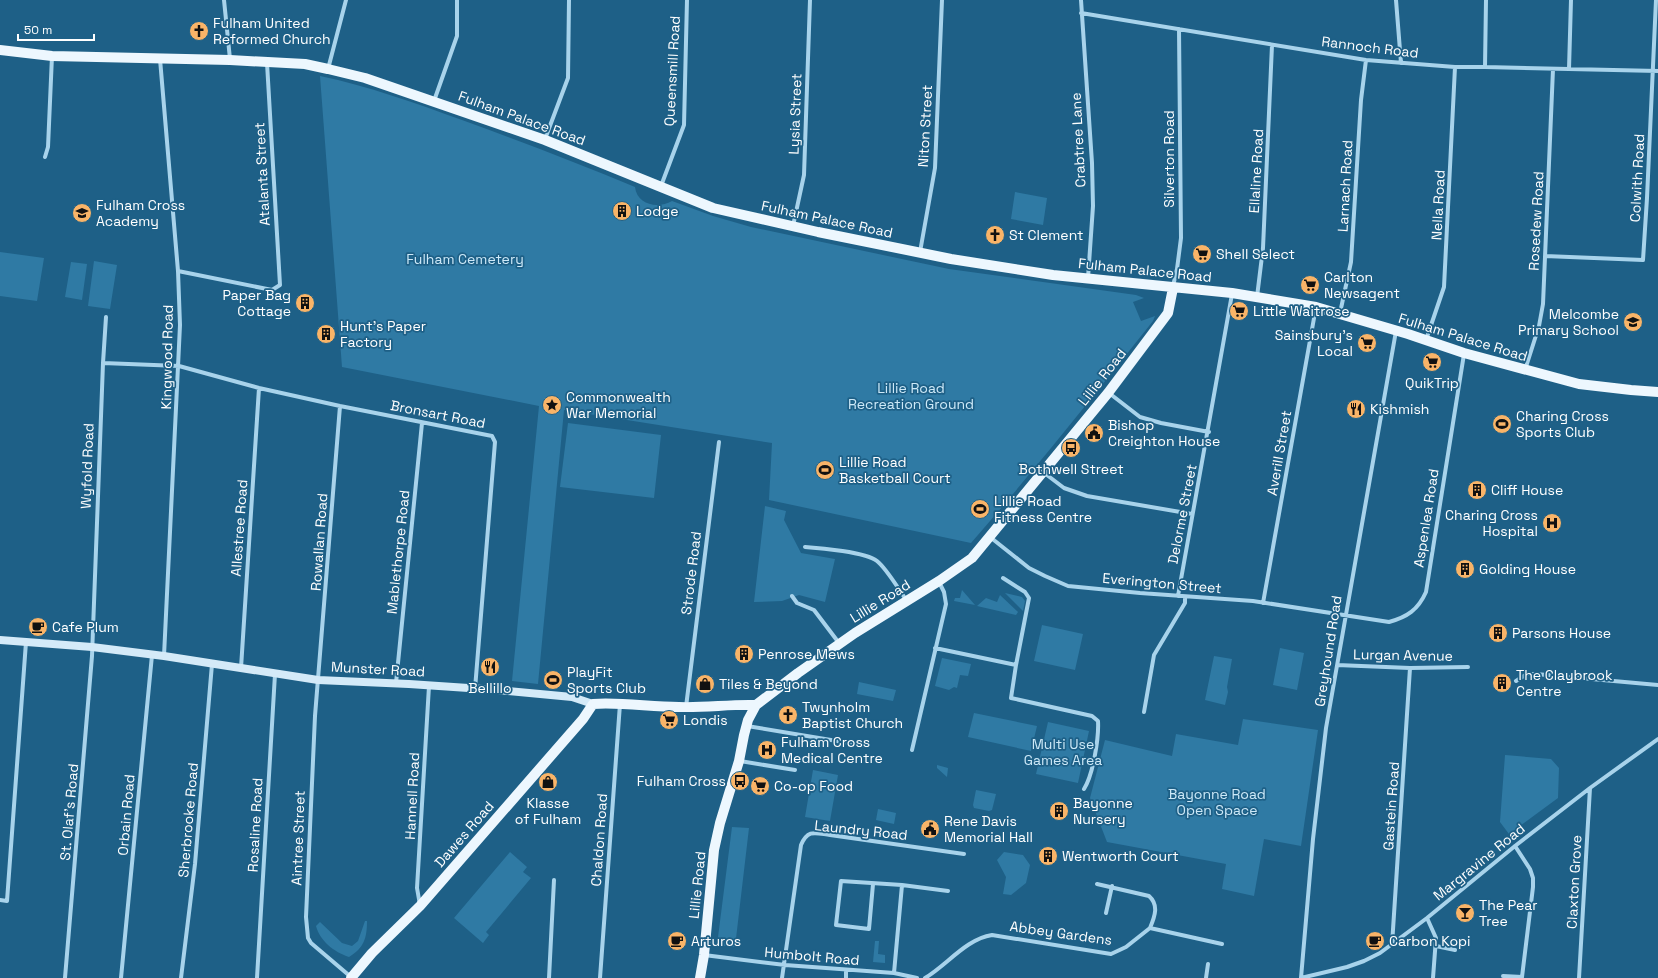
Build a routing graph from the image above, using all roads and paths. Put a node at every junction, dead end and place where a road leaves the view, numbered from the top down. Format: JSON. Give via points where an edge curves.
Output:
{"nodes":[{"id":1,"x":224,"y":0,"type":"edge"},
{"id":2,"x":346,"y":0,"type":"edge"},
{"id":3,"x":457,"y":0,"type":"edge"},
{"id":4,"x":569,"y":0,"type":"edge"},
{"id":5,"x":686,"y":0,"type":"edge"},
{"id":6,"x":810,"y":0,"type":"edge"},
{"id":7,"x":942,"y":0,"type":"edge"},
{"id":8,"x":1081,"y":0,"type":"edge"},
{"id":9,"x":1396,"y":0,"type":"edge"},
{"id":10,"x":1486,"y":0,"type":"edge"},
{"id":11,"x":1571,"y":0,"type":"edge"},
{"id":12,"x":1656,"y":0,"type":"edge"},
{"id":13,"x":1081,"y":13,"type":"junction"},
{"id":14,"x":1179,"y":29,"type":"junction"},
{"id":15,"x":1272,"y":44,"type":"junction"},
{"id":16,"x":0,"y":50,"type":"edge"},
{"id":17,"x":52,"y":56,"type":"junction"},
{"id":18,"x":160,"y":59,"type":"junction"},
{"id":19,"x":230,"y":60,"type":"junction"},
{"id":20,"x":1366,"y":60,"type":"junction"},
{"id":21,"x":266,"y":62,"type":"junction"},
{"id":22,"x":1401,"y":63,"type":"junction"},
{"id":23,"x":1454,"y":67,"type":"junction"},
{"id":24,"x":1485,"y":67,"type":"junction"},
{"id":25,"x":328,"y":69,"type":"junction"},
{"id":26,"x":1553,"y":69,"type":"junction"},
{"id":27,"x":1569,"y":69,"type":"junction"},
{"id":28,"x":1656,"y":71,"type":"edge"},
{"id":29,"x":434,"y":101,"type":"junction"},
{"id":30,"x":545,"y":140,"type":"junction"},
{"id":31,"x":45,"y":157,"type":"dead end"},
{"id":32,"x":661,"y":187,"type":"junction"},
{"id":33,"x":793,"y":227,"type":"junction"},
{"id":34,"x":920,"y":253,"type":"junction"},
{"id":35,"x":1545,"y":256,"type":"junction"},
{"id":36,"x":178,"y":271,"type":"junction"},
{"id":37,"x":1088,"y":279,"type":"junction"},
{"id":38,"x":1173,"y":288,"type":"junction"},
{"id":39,"x":1232,"y":293,"type":"junction"},
{"id":40,"x":1257,"y":298,"type":"junction"},
{"id":41,"x":1316,"y":307,"type":"junction"},
{"id":42,"x":1340,"y":313,"type":"junction"},
{"id":43,"x":106,"y":316,"type":"dead end"},
{"id":44,"x":1396,"y":330,"type":"junction"},
{"id":45,"x":1426,"y":340,"type":"junction"},
{"id":46,"x":1464,"y":353,"type":"junction"},
{"id":47,"x":103,"y":363,"type":"junction"},
{"id":48,"x":179,"y":366,"type":"junction"},
{"id":49,"x":1524,"y":371,"type":"junction"},
{"id":50,"x":259,"y":388,"type":"junction"},
{"id":51,"x":1108,"y":392,"type":"junction"},
{"id":52,"x":1658,"y":392,"type":"edge"},
{"id":53,"x":340,"y":406,"type":"junction"},
{"id":54,"x":422,"y":423,"type":"junction"},
{"id":55,"x":1209,"y":432,"type":"junction"},
{"id":56,"x":719,"y":442,"type":"dead end"},
{"id":57,"x":1043,"y":472,"type":"junction"},
{"id":58,"x":1192,"y":514,"type":"junction"},
{"id":59,"x":990,"y":537,"type":"junction"},
{"id":60,"x":805,"y":547,"type":"dead end"},
{"id":61,"x":1003,"y":578,"type":"dead end"},
{"id":62,"x":939,"y":581,"type":"junction"},
{"id":63,"x":792,"y":596,"type":"dead end"},
{"id":64,"x":1178,"y":596,"type":"junction"},
{"id":65,"x":1185,"y":597,"type":"junction"},
{"id":66,"x":907,"y":601,"type":"junction"},
{"id":67,"x":1263,"y":603,"type":"junction"},
{"id":68,"x":1345,"y":615,"type":"junction"},
{"id":69,"x":0,"y":640,"type":"edge"},
{"id":70,"x":26,"y":642,"type":"junction"},
{"id":71,"x":840,"y":644,"type":"junction"},
{"id":72,"x":92,"y":647,"type":"junction"},
{"id":73,"x":935,"y":648,"type":"junction"},
{"id":74,"x":152,"y":655,"type":"junction"},
{"id":75,"x":164,"y":656,"type":"junction"},
{"id":76,"x":212,"y":664,"type":"junction"},
{"id":77,"x":1016,"y":665,"type":"junction"},
{"id":78,"x":1337,"y":665,"type":"junction"},
{"id":79,"x":1468,"y":667,"type":"dead end"},
{"id":80,"x":1410,"y":668,"type":"junction"},
{"id":81,"x":241,"y":669,"type":"junction"},
{"id":82,"x":275,"y":674,"type":"junction"},
{"id":83,"x":318,"y":680,"type":"junction"},
{"id":84,"x":1516,"y":681,"type":"dead end"},
{"id":85,"x":396,"y":684,"type":"junction"},
{"id":86,"x":1658,"y":685,"type":"edge"},
{"id":87,"x":429,"y":686,"type":"junction"},
{"id":88,"x":475,"y":689,"type":"junction"},
{"id":89,"x":620,"y":703,"type":"junction"},
{"id":90,"x":593,"y":704,"type":"junction"},
{"id":91,"x":756,"y":705,"type":"junction"},
{"id":92,"x":686,"y":707,"type":"junction"},
{"id":93,"x":1144,"y":712,"type":"dead end"},
{"id":94,"x":747,"y":726,"type":"junction"},
{"id":95,"x":1658,"y":739,"type":"edge"},
{"id":96,"x":867,"y":746,"type":"dead end"},
{"id":97,"x":912,"y":750,"type":"dead end"},
{"id":98,"x":739,"y":761,"type":"junction"},
{"id":99,"x":795,"y":770,"type":"dead end"},
{"id":100,"x":1590,"y":788,"type":"junction"},
{"id":101,"x":1084,"y":789,"type":"dead end"},
{"id":102,"x":1515,"y":846,"type":"junction"},
{"id":103,"x":964,"y":854,"type":"dead end"},
{"id":104,"x":554,"y":880,"type":"dead end"},
{"id":105,"x":874,"y":884,"type":"junction"},
{"id":106,"x":1097,"y":884,"type":"dead end"},
{"id":107,"x":902,"y":885,"type":"junction"},
{"id":108,"x":1112,"y":886,"type":"junction"},
{"id":109,"x":948,"y":891,"type":"dead end"},
{"id":110,"x":0,"y":900,"type":"edge"},
{"id":111,"x":420,"y":906,"type":"junction"},
{"id":112,"x":1106,"y":913,"type":"dead end"},
{"id":113,"x":1427,"y":918,"type":"junction"},
{"id":114,"x":1150,"y":928,"type":"junction"},
{"id":115,"x":1222,"y":944,"type":"dead end"},
{"id":116,"x":1392,"y":945,"type":"junction"},
{"id":117,"x":1436,"y":946,"type":"junction"},
{"id":118,"x":1456,"y":950,"type":"dead end"},
{"id":119,"x":704,"y":955,"type":"junction"},
{"id":120,"x":1208,"y":964,"type":"dead end"},
{"id":121,"x":785,"y":965,"type":"junction"},
{"id":122,"x":846,"y":970,"type":"junction"},
{"id":123,"x":894,"y":973,"type":"junction"},
{"id":124,"x":1503,"y":976,"type":"dead end"},
{"id":125,"x":65,"y":978,"type":"edge"},
{"id":126,"x":121,"y":978,"type":"edge"},
{"id":127,"x":181,"y":978,"type":"edge"},
{"id":128,"x":257,"y":978,"type":"edge"},
{"id":129,"x":351,"y":978,"type":"edge"},
{"id":130,"x":549,"y":978,"type":"edge"},
{"id":131,"x":600,"y":978,"type":"edge"},
{"id":132,"x":700,"y":978,"type":"edge"},
{"id":133,"x":782,"y":978,"type":"edge"},
{"id":134,"x":846,"y":978,"type":"edge"},
{"id":135,"x":917,"y":978,"type":"edge"},
{"id":136,"x":925,"y":978,"type":"edge"},
{"id":137,"x":1206,"y":978,"type":"edge"},
{"id":138,"x":1301,"y":978,"type":"edge"},
{"id":139,"x":1433,"y":978,"type":"edge"},
{"id":140,"x":1579,"y":978,"type":"edge"}],
"edges":[{"from":1,"to":19,"type":"street"},
{"from":2,"to":25,"type":"street"},
{"from":3,"to":29,"type":"street","via":[[457,36]]},
{"from":4,"to":30,"type":"street","via":[[568,78]]},
{"from":5,"to":32,"type":"street","name":"Queensmill Road","via":[[684,124]]},
{"from":6,"to":33,"type":"street","name":"Lysia Street","via":[[804,175]]},
{"from":7,"to":34,"type":"street","name":"Niton Street","via":[[935,168]]},
{"from":8,"to":13,"type":"street","name":"Crabtree Lane"},
{"from":9,"to":22,"type":"street"},
{"from":10,"to":24,"type":"street"},
{"from":11,"to":27,"type":"street"},
{"from":12,"to":28,"type":"street","name":"Colwith Road"},
{"from":13,"to":14,"type":"street","name":"Rannoch Road"},
{"from":13,"to":37,"type":"street","name":"Crabtree Lane","via":[[1092,163],[1093,206]]},
{"from":14,"to":15,"type":"street","name":"Rannoch Road"},
{"from":14,"to":38,"type":"street","name":"Silverton Road","via":[[1181,238]]},
{"from":15,"to":20,"type":"street","name":"Rannoch Road"},
{"from":15,"to":40,"type":"street","name":"Ellaline Road","via":[[1263,248]]},
{"from":16,"to":17,"type":"main road","name":"Fulham Palace Road"},
{"from":17,"to":18,"type":"main road","name":"Fulham Palace Road"},
{"from":17,"to":31,"type":"street","via":[[48,147]]},
{"from":18,"to":19,"type":"main road","name":"Fulham Palace Road"},
{"from":18,"to":36,"type":"street","name":"Kingwood Road"},
{"from":19,"to":21,"type":"main road","name":"Fulham Palace Road"},
{"from":20,"to":22,"type":"street","name":"Rannoch Road"},
{"from":20,"to":42,"type":"street","name":"Larnach Road","via":[[1360,100],[1351,262]]},
{"from":21,"to":25,"type":"main road","name":"Fulham Palace Road","via":[[305,64]]},
{"from":21,"to":36,"type":"street","name":"Atalanta Street","via":[[280,285],[272,290]]},
{"from":22,"to":23,"type":"street","name":"Rannoch Road"},
{"from":23,"to":24,"type":"street","name":"Rannoch Road"},
{"from":23,"to":45,"type":"street","name":"Nella Road","via":[[1444,288]]},
{"from":24,"to":26,"type":"street","name":"Rannoch Road"},
{"from":25,"to":29,"type":"main road","name":"Fulham Palace Road","via":[[365,78]]},
{"from":26,"to":27,"type":"street","name":"Rannoch Road"},
{"from":26,"to":35,"type":"street","name":"Rosedew Road"},
{"from":27,"to":28,"type":"street","name":"Rannoch Road"},
{"from":28,"to":35,"type":"street","name":"Colwith Road","via":[[1643,260]]},
{"from":29,"to":30,"type":"main road","name":"Fulham Palace Road"},
{"from":30,"to":32,"type":"main road","name":"Fulham Palace Road"},
{"from":32,"to":33,"type":"main road","name":"Fulham Palace Road","via":[[713,208]]},
{"from":33,"to":34,"type":"main road","name":"Fulham Palace Road"},
{"from":34,"to":37,"type":"main road","name":"Fulham Palace Road"},
{"from":35,"to":49,"type":"street","name":"Rosedew Road","via":[[1543,304],[1539,326]]},
{"from":36,"to":48,"type":"street","name":"Kingwood Road"},
{"from":37,"to":38,"type":"main road","name":"Fulham Palace Road"},
{"from":38,"to":39,"type":"main road","name":"Fulham Palace Road"},
{"from":38,"to":51,"type":"main road","name":"Lillie Road","via":[[1168,313]]},
{"from":39,"to":40,"type":"main road","name":"Fulham Palace Road"},
{"from":39,"to":55,"type":"street","name":"Delorme Street"},
{"from":40,"to":41,"type":"main road","name":"Fulham Palace Road"},
{"from":41,"to":42,"type":"main road","name":"Fulham Palace Road"},
{"from":41,"to":67,"type":"street","name":"Averill Street"},
{"from":42,"to":44,"type":"main road","name":"Fulham Palace Road"},
{"from":43,"to":47,"type":"street","name":"Wyfold Road"},
{"from":44,"to":45,"type":"main road","name":"Fulham Palace Road"},
{"from":44,"to":68,"type":"street","name":"Greyhound Road"},
{"from":45,"to":46,"type":"main road","name":"Fulham Palace Road"},
{"from":46,"to":49,"type":"main road","name":"Fulham Palace Road"},
{"from":46,"to":68,"type":"street","name":"Aspenlea Road","via":[[1426,592],[1422,602],[1403,618],[1389,622]]},
{"from":47,"to":48,"type":"street"},
{"from":47,"to":72,"type":"street","name":"Wyfold Road"},
{"from":48,"to":50,"type":"street","name":"Bronsart Road"},
{"from":48,"to":75,"type":"street","name":"Kingwood Road"},
{"from":49,"to":52,"type":"main road","name":"Fulham Palace Road","via":[[1579,384]]},
{"from":50,"to":53,"type":"street","name":"Bronsart Road"},
{"from":50,"to":81,"type":"street","name":"Allestree Road"},
{"from":51,"to":55,"type":"street","via":[[1140,417]]},
{"from":51,"to":57,"type":"main road","name":"Lillie Road"},
{"from":53,"to":54,"type":"street","name":"Bronsart Road"},
{"from":53,"to":83,"type":"street","name":"Rowallan Road"},
{"from":54,"to":85,"type":"street","name":"Mablethorpe Road"},
{"from":54,"to":88,"type":"street","name":"Bronsart Road","via":[[492,436],[495,442]]},
{"from":55,"to":58,"type":"street","name":"Delorme Street"},
{"from":56,"to":92,"type":"street","name":"Strode Road"},
{"from":57,"to":58,"type":"street","via":[[1064,488],[1087,496]]},
{"from":57,"to":59,"type":"main road","name":"Lillie Road"},
{"from":58,"to":64,"type":"street","name":"Delorme Street"},
{"from":59,"to":62,"type":"main road","name":"Lillie Road","via":[[972,558]]},
{"from":59,"to":64,"type":"street","name":"Everington Street","via":[[1029,568],[1068,586]]},
{"from":60,"to":66,"type":"street","via":[[860,555],[877,561]]},
{"from":61,"to":77,"type":"street","via":[[1025,592],[1029,598]]},
{"from":62,"to":66,"type":"main road","name":"Lillie Road"},
{"from":62,"to":73,"type":"street","via":[[946,604]]},
{"from":63,"to":71,"type":"street","via":[[797,603],[814,610]]},
{"from":64,"to":65,"type":"street","name":"Everington Street"},
{"from":65,"to":67,"type":"street","name":"Everington Street"},
{"from":65,"to":93,"type":"street","via":[[1185,603],[1154,656]]},
{"from":66,"to":71,"type":"main road","name":"Lillie Road"},
{"from":67,"to":68,"type":"street","name":"Everington Street"},
{"from":68,"to":78,"type":"street","name":"Greyhound Road"},
{"from":69,"to":70,"type":"street","name":"Munster Road"},
{"from":70,"to":72,"type":"street","name":"Munster Road"},
{"from":70,"to":110,"type":"street","via":[[7,900]]},
{"from":71,"to":91,"type":"main road","name":"Lillie Road"},
{"from":72,"to":74,"type":"street","name":"Munster Road"},
{"from":72,"to":125,"type":"street","name":"St. Olaf's Road"},
{"from":73,"to":77,"type":"street"},
{"from":73,"to":97,"type":"street"},
{"from":74,"to":75,"type":"street","name":"Munster Road"},
{"from":74,"to":126,"type":"street","name":"Orbain Road"},
{"from":75,"to":76,"type":"street","name":"Munster Road"},
{"from":76,"to":81,"type":"street","name":"Munster Road"},
{"from":76,"to":127,"type":"street","name":"Sherbrooke Road","via":[[195,864]]},
{"from":77,"to":101,"type":"street","via":[[1011,698],[1092,716],[1098,721],[1089,780]]},
{"from":78,"to":80,"type":"street","name":"Lurgan Avenue"},
{"from":78,"to":138,"type":"street","name":"Greyhound Road","via":[[1326,728]]},
{"from":79,"to":80,"type":"street","name":"Lurgan Avenue"},
{"from":80,"to":116,"type":"street","name":"Gastein Road"},
{"from":81,"to":82,"type":"street","name":"Munster Road"},
{"from":82,"to":83,"type":"street","name":"Munster Road"},
{"from":82,"to":128,"type":"street","name":"Rosaline Road"},
{"from":83,"to":85,"type":"street","name":"Munster Road"},
{"from":83,"to":129,"type":"street","name":"Aintree Street","via":[[310,815],[307,931],[311,943]]},
{"from":84,"to":86,"type":"street","via":[[1527,674],[1536,674]]},
{"from":85,"to":87,"type":"street","name":"Munster Road"},
{"from":87,"to":88,"type":"street","name":"Munster Road"},
{"from":87,"to":111,"type":"street","name":"Hannell Road","via":[[417,888]]},
{"from":88,"to":90,"type":"street","name":"Munster Road","via":[[572,697]]},
{"from":89,"to":90,"type":"main road","name":"Munster Road"},
{"from":89,"to":92,"type":"main road","name":"Munster Road"},
{"from":89,"to":131,"type":"street","name":"Chaldon Road"},
{"from":90,"to":111,"type":"main road","name":"Dawes Road","via":[[583,719]]},
{"from":91,"to":92,"type":"main road","name":"Munster Road"},
{"from":91,"to":94,"type":"main road","name":"Lillie Road"},
{"from":94,"to":96,"type":"street"},
{"from":94,"to":98,"type":"main road","name":"Lillie Road"},
{"from":95,"to":100,"type":"street","name":"Margravine Road"},
{"from":98,"to":99,"type":"street"},
{"from":98,"to":119,"type":"main road","name":"Lillie Road","via":[[714,850]]},
{"from":100,"to":102,"type":"street","name":"Margravine Road"},
{"from":100,"to":140,"type":"street","name":"Claxton Grove"},
{"from":102,"to":113,"type":"street","name":"Margravine Road"},
{"from":102,"to":124,"type":"street","via":[[1530,869],[1533,887],[1522,977]]},
{"from":103,"to":121,"type":"street","name":"Laundry Road","via":[[824,834],[812,833],[805,837]]},
{"from":104,"to":130,"type":"street"},
{"from":105,"to":105,"type":"street","via":[[869,929],[836,925],[841,881]]},
{"from":105,"to":107,"type":"street"},
{"from":106,"to":108,"type":"street"},
{"from":107,"to":109,"type":"street"},
{"from":107,"to":123,"type":"street"},
{"from":108,"to":112,"type":"street"},
{"from":108,"to":114,"type":"street","via":[[1144,894],[1153,900],[1156,906]]},
{"from":111,"to":129,"type":"main road","name":"Dawes Road"},
{"from":113,"to":116,"type":"street","name":"Margravine Road"},
{"from":113,"to":117,"type":"street","via":[[1435,933]]},
{"from":114,"to":115,"type":"street"},
{"from":114,"to":136,"type":"street","name":"Abbey Gardens","via":[[1126,947],[1111,954],[996,935],[984,936]]},
{"from":116,"to":138,"type":"street","name":"Margravine Road","via":[[1364,961]]},
{"from":117,"to":118,"type":"street"},
{"from":117,"to":139,"type":"street"},
{"from":119,"to":121,"type":"street","name":"Humbolt Road"},
{"from":119,"to":132,"type":"main road","name":"Lillie Road"},
{"from":120,"to":137,"type":"street"},
{"from":121,"to":122,"type":"street","name":"Humbolt Road"},
{"from":121,"to":133,"type":"street"},
{"from":122,"to":123,"type":"street","name":"Humbolt Road"},
{"from":122,"to":134,"type":"street"},
{"from":123,"to":135,"type":"street","name":"Humbolt Road"}]}
